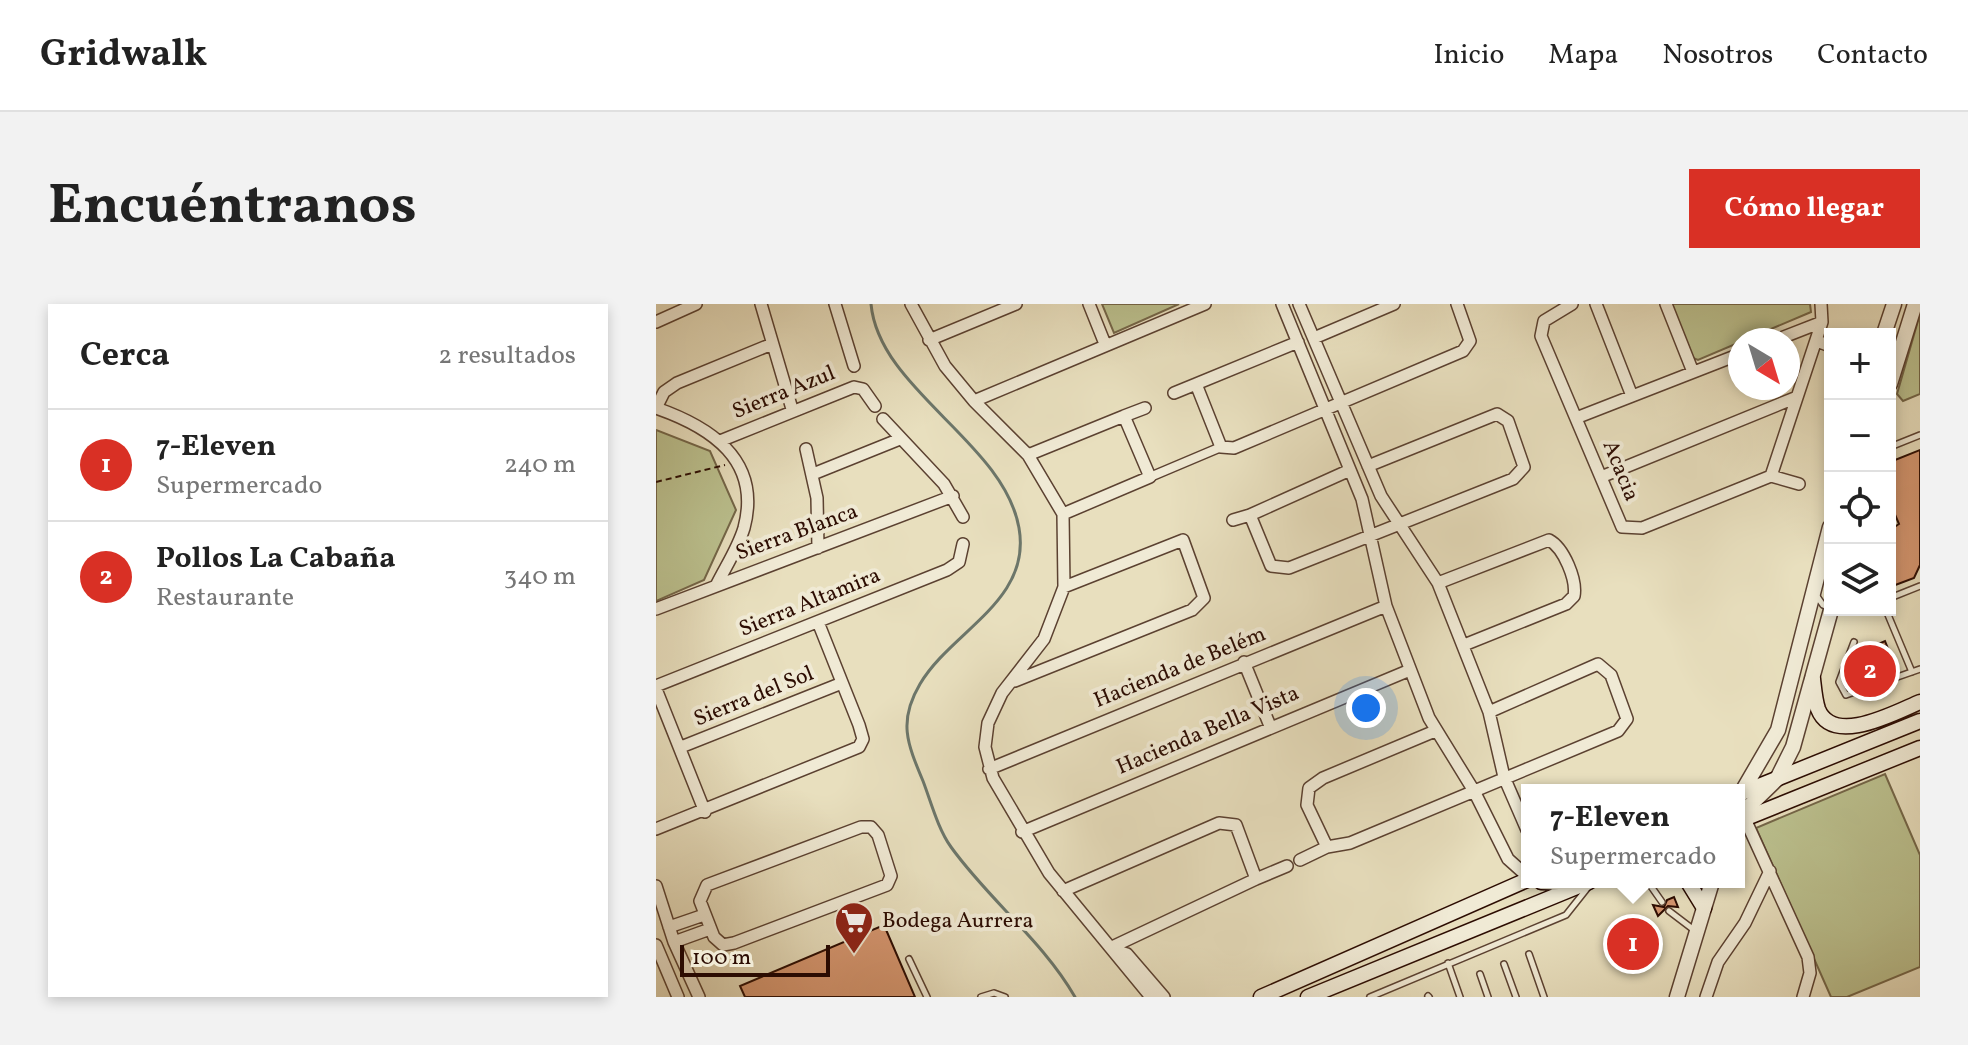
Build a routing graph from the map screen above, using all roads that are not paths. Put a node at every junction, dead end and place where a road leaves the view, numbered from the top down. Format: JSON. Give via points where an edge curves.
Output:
{"nodes":[{"id":1,"x":696,"y":304,"type":"edge"},
{"id":2,"x":761,"y":304,"type":"edge"},
{"id":3,"x":835,"y":304,"type":"edge"},
{"id":4,"x":911,"y":304,"type":"edge"},
{"id":5,"x":1016,"y":304,"type":"edge"},
{"id":6,"x":1089,"y":304,"type":"edge"},
{"id":7,"x":1205,"y":304,"type":"edge"},
{"id":8,"x":1282,"y":304,"type":"edge"},
{"id":9,"x":1299,"y":304,"type":"edge"},
{"id":10,"x":1394,"y":304,"type":"edge"},
{"id":11,"x":1457,"y":304,"type":"edge"},
{"id":12,"x":1572,"y":304,"type":"edge"},
{"id":13,"x":1596,"y":304,"type":"edge"},
{"id":14,"x":1666,"y":304,"type":"edge"},
{"id":15,"x":1821,"y":304,"type":"edge"},
{"id":16,"x":1915,"y":304,"type":"edge"},
{"id":17,"x":1889,"y":307,"type":"edge"},
{"id":18,"x":656,"y":322,"type":"edge"},
{"id":19,"x":1822,"y":322,"type":"junction"},
{"id":20,"x":1885,"y":328,"type":"edge"},
{"id":21,"x":1800,"y":331,"type":"edge"},
{"id":22,"x":1314,"y":338,"type":"junction"},
{"id":23,"x":929,"y":340,"type":"junction"},
{"id":24,"x":1817,"y":341,"type":"junction"},
{"id":25,"x":1298,"y":342,"type":"junction"},
{"id":26,"x":772,"y":344,"type":"junction"},
{"id":27,"x":1105,"y":344,"type":"junction"},
{"id":28,"x":1824,"y":344,"type":"edge"},
{"id":29,"x":1728,"y":359,"type":"edge"},
{"id":30,"x":1896,"y":360,"type":"edge"},
{"id":31,"x":854,"y":366,"type":"dead end"},
{"id":32,"x":1693,"y":372,"type":"junction"},
{"id":33,"x":1196,"y":384,"type":"junction"},
{"id":34,"x":1800,"y":389,"type":"edge"},
{"id":35,"x":1174,"y":393,"type":"dead end"},
{"id":36,"x":1632,"y":396,"type":"junction"},
{"id":37,"x":1790,"y":400,"type":"edge"},
{"id":38,"x":1796,"y":400,"type":"edge"},
{"id":39,"x":974,"y":401,"type":"junction"},
{"id":40,"x":1339,"y":402,"type":"junction"},
{"id":41,"x":875,"y":406,"type":"dead end"},
{"id":42,"x":656,"y":408,"type":"edge"},
{"id":43,"x":1145,"y":408,"type":"dead end"},
{"id":44,"x":1325,"y":408,"type":"junction"},
{"id":45,"x":792,"y":409,"type":"junction"},
{"id":46,"x":1124,"y":416,"type":"junction"},
{"id":47,"x":1576,"y":418,"type":"junction"},
{"id":48,"x":883,"y":419,"type":"dead end"},
{"id":49,"x":1920,"y":435,"type":"edge"},
{"id":50,"x":900,"y":439,"type":"junction"},
{"id":51,"x":720,"y":441,"type":"junction"},
{"id":52,"x":1896,"y":445,"type":"edge"},
{"id":53,"x":1221,"y":447,"type":"junction"},
{"id":54,"x":806,"y":449,"type":"dead end"},
{"id":55,"x":1028,"y":455,"type":"junction"},
{"id":56,"x":1368,"y":466,"type":"junction"},
{"id":57,"x":1350,"y":470,"type":"junction"},
{"id":58,"x":813,"y":474,"type":"junction"},
{"id":59,"x":1771,"y":476,"type":"junction"},
{"id":60,"x":1150,"y":477,"type":"junction"},
{"id":61,"x":1601,"y":477,"type":"junction"},
{"id":62,"x":1799,"y":484,"type":"dead end"},
{"id":63,"x":953,"y":496,"type":"junction"},
{"id":64,"x":1063,"y":514,"type":"junction"},
{"id":65,"x":1250,"y":515,"type":"junction"},
{"id":66,"x":963,"y":517,"type":"dead end"},
{"id":67,"x":1233,"y":520,"type":"dead end"},
{"id":68,"x":1399,"y":526,"type":"junction"},
{"id":69,"x":1370,"y":536,"type":"junction"},
{"id":70,"x":963,"y":544,"type":"dead end"},
{"id":71,"x":1825,"y":544,"type":"edge"},
{"id":72,"x":818,"y":548,"type":"junction"},
{"id":73,"x":1438,"y":583,"type":"junction"},
{"id":74,"x":717,"y":584,"type":"junction"},
{"id":75,"x":1920,"y":586,"type":"edge"},
{"id":76,"x":1064,"y":587,"type":"junction"},
{"id":77,"x":1813,"y":591,"type":"junction"},
{"id":78,"x":1896,"y":596,"type":"edge"},
{"id":79,"x":1824,"y":603,"type":"edge"},
{"id":80,"x":1386,"y":606,"type":"junction"},
{"id":81,"x":656,"y":609,"type":"edge"},
{"id":82,"x":1824,"y":609,"type":"edge"},
{"id":83,"x":1807,"y":612,"type":"junction"},
{"id":84,"x":1826,"y":616,"type":"edge"},
{"id":85,"x":1889,"y":616,"type":"edge"},
{"id":86,"x":818,"y":622,"type":"junction"},
{"id":87,"x":1854,"y":642,"type":"dead end"},
{"id":88,"x":1464,"y":645,"type":"junction"},
{"id":89,"x":1244,"y":662,"type":"junction"},
{"id":90,"x":1794,"y":664,"type":"junction"},
{"id":91,"x":1920,"y":669,"type":"edge"},
{"id":92,"x":1410,"y":670,"type":"junction"},
{"id":93,"x":1912,"y":672,"type":"junction"},
{"id":94,"x":1814,"y":673,"type":"junction"},
{"id":95,"x":842,"y":683,"type":"junction"},
{"id":96,"x":1011,"y":683,"type":"junction"},
{"id":97,"x":656,"y":687,"type":"edge"},
{"id":98,"x":1920,"y":702,"type":"edge"},
{"id":99,"x":1905,"y":708,"type":"junction"},
{"id":100,"x":1489,"y":712,"type":"junction"},
{"id":101,"x":1920,"y":721,"type":"edge"},
{"id":102,"x":1270,"y":726,"type":"junction"},
{"id":103,"x":1435,"y":731,"type":"junction"},
{"id":104,"x":1866,"y":743,"type":"junction"},
{"id":105,"x":681,"y":747,"type":"junction"},
{"id":106,"x":1920,"y":748,"type":"edge"},
{"id":107,"x":1764,"y":759,"type":"junction"},
{"id":108,"x":1786,"y":762,"type":"junction"},
{"id":109,"x":989,"y":769,"type":"junction"},
{"id":110,"x":1504,"y":777,"type":"junction"},
{"id":111,"x":1777,"y":779,"type":"junction"},
{"id":112,"x":1745,"y":786,"type":"edge"},
{"id":113,"x":1474,"y":791,"type":"junction"},
{"id":114,"x":1745,"y":792,"type":"edge"},
{"id":115,"x":705,"y":812,"type":"junction"},
{"id":116,"x":1745,"y":815,"type":"edge"},
{"id":117,"x":1521,"y":816,"type":"edge"},
{"id":118,"x":1745,"y":817,"type":"edge"},
{"id":119,"x":672,"y":824,"type":"junction"},
{"id":120,"x":1745,"y":826,"type":"edge"},
{"id":121,"x":656,"y":829,"type":"edge"},
{"id":122,"x":1022,"y":832,"type":"junction"},
{"id":123,"x":656,"y":840,"type":"edge"},
{"id":124,"x":1327,"y":847,"type":"junction"},
{"id":125,"x":1300,"y":860,"type":"dead end"},
{"id":126,"x":1287,"y":866,"type":"dead end"},
{"id":127,"x":1770,"y":871,"type":"junction"},
{"id":128,"x":1521,"y":873,"type":"edge"},
{"id":129,"x":1256,"y":879,"type":"junction"},
{"id":130,"x":1521,"y":882,"type":"edge"},
{"id":131,"x":656,"y":886,"type":"edge"},
{"id":132,"x":1522,"y":888,"type":"edge"},
{"id":133,"x":1575,"y":888,"type":"edge"},
{"id":134,"x":1586,"y":888,"type":"edge"},
{"id":135,"x":1652,"y":888,"type":"edge"},
{"id":136,"x":1692,"y":888,"type":"edge"},
{"id":137,"x":1710,"y":888,"type":"edge"},
{"id":138,"x":1063,"y":891,"type":"junction"},
{"id":139,"x":1662,"y":902,"type":"dead end"},
{"id":140,"x":659,"y":908,"type":"edge"},
{"id":141,"x":1704,"y":908,"type":"junction"},
{"id":142,"x":1669,"y":911,"type":"dead end"},
{"id":143,"x":704,"y":915,"type":"junction"},
{"id":144,"x":1487,"y":924,"type":"junction"},
{"id":145,"x":669,"y":927,"type":"junction"},
{"id":146,"x":710,"y":929,"type":"junction"},
{"id":147,"x":1697,"y":932,"type":"junction"},
{"id":148,"x":674,"y":942,"type":"junction"},
{"id":149,"x":1115,"y":949,"type":"junction"},
{"id":150,"x":657,"y":953,"type":"edge"},
{"id":151,"x":1529,"y":954,"type":"dead end"},
{"id":152,"x":909,"y":959,"type":"dead end"},
{"id":153,"x":1448,"y":963,"type":"junction"},
{"id":154,"x":1504,"y":964,"type":"dead end"},
{"id":155,"x":668,"y":974,"type":"junction"},
{"id":156,"x":1480,"y":974,"type":"dead end"},
{"id":157,"x":656,"y":980,"type":"edge"},
{"id":158,"x":1158,"y":995,"type":"edge"},
{"id":159,"x":678,"y":997,"type":"edge"},
{"id":160,"x":699,"y":997,"type":"edge"},
{"id":161,"x":927,"y":997,"type":"edge"},
{"id":162,"x":981,"y":997,"type":"edge"},
{"id":163,"x":1005,"y":997,"type":"edge"},
{"id":164,"x":1172,"y":997,"type":"edge"},
{"id":165,"x":1261,"y":997,"type":"edge"},
{"id":166,"x":1308,"y":997,"type":"edge"},
{"id":167,"x":1370,"y":997,"type":"edge"},
{"id":168,"x":1460,"y":997,"type":"edge"},
{"id":169,"x":1488,"y":997,"type":"edge"},
{"id":170,"x":1516,"y":997,"type":"edge"},
{"id":171,"x":1544,"y":997,"type":"edge"},
{"id":172,"x":1677,"y":997,"type":"edge"},
{"id":173,"x":1706,"y":997,"type":"edge"},
{"id":174,"x":1803,"y":997,"type":"edge"}],
"edges":[{"from":1,"to":18,"type":"street"},
{"from":2,"to":26,"type":"street"},
{"from":3,"to":31,"type":"street"},
{"from":4,"to":23,"type":"street"},
{"from":5,"to":23,"type":"street"},
{"from":6,"to":27,"type":"street"},
{"from":7,"to":27,"type":"street"},
{"from":8,"to":25,"type":"street"},
{"from":9,"to":22,"type":"street"},
{"from":10,"to":22,"type":"street"},
{"from":11,"to":40,"type":"street","via":[[1470,341],[1463,351]]},
{"from":12,"to":47,"type":"street","name":"Acacia","via":[[1541,326]]},
{"from":13,"to":36,"type":"street"},
{"from":14,"to":32,"type":"street"},
{"from":15,"to":19,"type":"street"},
{"from":16,"to":30,"type":"main road"},
{"from":17,"to":20,"type":"main road"},
{"from":19,"to":21,"type":"street"},
{"from":19,"to":24,"type":"street"},
{"from":22,"to":40,"type":"street"},
{"from":23,"to":39,"type":"street"},
{"from":24,"to":28,"type":"street"},
{"from":24,"to":34,"type":"street"},
{"from":25,"to":33,"type":"street"},
{"from":25,"to":44,"type":"street"},
{"from":26,"to":42,"type":"street","via":[[677,383],[664,392]]},
{"from":26,"to":45,"type":"street"},
{"from":27,"to":39,"type":"street"},
{"from":29,"to":32,"type":"street"},
{"from":32,"to":36,"type":"street"},
{"from":33,"to":35,"type":"street"},
{"from":33,"to":53,"type":"street"},
{"from":36,"to":47,"type":"street"},
{"from":37,"to":61,"type":"street"},
{"from":38,"to":59,"type":"street"},
{"from":39,"to":55,"type":"street"},
{"from":40,"to":44,"type":"street"},
{"from":40,"to":56,"type":"street"},
{"from":41,"to":45,"type":"street","name":"Sierra Azul","via":[[863,389],[854,387]]},
{"from":42,"to":51,"type":"street","via":[[699,424]]},
{"from":43,"to":46,"type":"street"},
{"from":44,"to":53,"type":"street","via":[[1234,448]]},
{"from":44,"to":57,"type":"street"},
{"from":45,"to":51,"type":"street","name":"Sierra Azul"},
{"from":46,"to":55,"type":"street"},
{"from":46,"to":60,"type":"street"},
{"from":47,"to":61,"type":"street","name":"Acacia"},
{"from":48,"to":50,"type":"street"},
{"from":49,"to":52,"type":"lane"},
{"from":50,"to":58,"type":"street"},
{"from":50,"to":63,"type":"street"},
{"from":51,"to":74,"type":"street","via":[[746,491],[747,510],[737,547]]},
{"from":53,"to":60,"type":"street"},
{"from":54,"to":58,"type":"street"},
{"from":55,"to":64,"type":"street"},
{"from":56,"to":68,"type":"street"},
{"from":56,"to":68,"type":"street","via":[[1492,415],[1501,414],[1508,421],[1524,467],[1521,474]]},
{"from":57,"to":65,"type":"street"},
{"from":57,"to":69,"type":"street"},
{"from":58,"to":72,"type":"street"},
{"from":59,"to":61,"type":"street","name":"Acacia","via":[[1631,530],[1620,524]]},
{"from":59,"to":62,"type":"street"},
{"from":60,"to":64,"type":"street"},
{"from":63,"to":66,"type":"street"},
{"from":63,"to":72,"type":"street","name":"Sierra Blanca"},
{"from":64,"to":76,"type":"street"},
{"from":65,"to":67,"type":"street"},
{"from":65,"to":69,"type":"street","via":[[1268,562],[1277,569]]},
{"from":68,"to":69,"type":"street"},
{"from":68,"to":73,"type":"street"},
{"from":69,"to":80,"type":"street"},
{"from":70,"to":86,"type":"street","name":"Sierra Altamira","via":[[954,567]]},
{"from":71,"to":77,"type":"main road"},
{"from":72,"to":74,"type":"street","name":"Sierra Blanca"},
{"from":73,"to":88,"type":"street"},
{"from":73,"to":88,"type":"street","via":[[1549,540],[1573,579],[1574,596],[1566,604]]},
{"from":74,"to":81,"type":"street","name":"Sierra Blanca"},
{"from":75,"to":78,"type":"lane"},
{"from":76,"to":96,"type":"street","via":[[1044,639]]},
{"from":76,"to":96,"type":"street","via":[[1189,539],[1204,592],[1198,607]]},
{"from":77,"to":79,"type":"lane"},
{"from":77,"to":83,"type":"main road"},
{"from":80,"to":89,"type":"street","name":"Hacienda de Belém"},
{"from":80,"to":92,"type":"street"},
{"from":82,"to":83,"type":"lane"},
{"from":83,"to":90,"type":"main road"},
{"from":84,"to":94,"type":"main road"},
{"from":85,"to":93,"type":"lane"},
{"from":86,"to":95,"type":"street"},
{"from":86,"to":97,"type":"street","name":"Sierra Altamira"},
{"from":87,"to":93,"type":"lane","via":[[1839,682],[1846,695]]},
{"from":88,"to":100,"type":"street"},
{"from":89,"to":102,"type":"street"},
{"from":89,"to":109,"type":"street","name":"Hacienda de Belém"},
{"from":90,"to":94,"type":"main road","via":[[1808,657]]},
{"from":90,"to":107,"type":"main road","via":[[1778,730]]},
{"from":91,"to":93,"type":"lane"},
{"from":92,"to":102,"type":"street","name":"Hacienda Bella Vista"},
{"from":92,"to":103,"type":"street"},
{"from":94,"to":99,"type":"main road","via":[[1818,710],[1830,723],[1850,727]]},
{"from":94,"to":108,"type":"main road"},
{"from":95,"to":105,"type":"street","name":"Sierra del Sol"},
{"from":95,"to":115,"type":"street","via":[[862,734],[859,747]]},
{"from":96,"to":109,"type":"street","via":[[988,723]]},
{"from":97,"to":105,"type":"street"},
{"from":98,"to":99,"type":"main road"},
{"from":99,"to":104,"type":"main road"},
{"from":100,"to":110,"type":"street"},
{"from":100,"to":110,"type":"street","via":[[1598,664],[1608,671],[1627,714],[1618,731]]},
{"from":101,"to":104,"type":"main road"},
{"from":102,"to":122,"type":"street","name":"Hacienda Bella Vista"},
{"from":103,"to":113,"type":"street"},
{"from":103,"to":124,"type":"street","via":[[1309,788],[1307,805]]},
{"from":104,"to":111,"type":"main road"},
{"from":105,"to":115,"type":"street"},
{"from":106,"to":118,"type":"main road"},
{"from":107,"to":108,"type":"main road","via":[[1771,769]]},
{"from":107,"to":112,"type":"main road"},
{"from":108,"to":111,"type":"main road"},
{"from":109,"to":122,"type":"street"},
{"from":110,"to":113,"type":"street"},
{"from":110,"to":117,"type":"street"},
{"from":111,"to":114,"type":"main road"},
{"from":111,"to":116,"type":"main road"},
{"from":113,"to":124,"type":"street","via":[[1350,843]]},
{"from":113,"to":128,"type":"street","via":[[1508,859]]},
{"from":115,"to":119,"type":"street"},
{"from":119,"to":121,"type":"street"},
{"from":119,"to":123,"type":"street"},
{"from":120,"to":127,"type":"street"},
{"from":122,"to":138,"type":"street"},
{"from":124,"to":125,"type":"street"},
{"from":126,"to":129,"type":"street"},
{"from":127,"to":173,"type":"street","via":[[1745,923],[1718,962]]},
{"from":127,"to":174,"type":"street","via":[[1808,957]]},
{"from":129,"to":138,"type":"street","via":[[1238,828],[1226,822]]},
{"from":129,"to":149,"type":"street"},
{"from":130,"to":165,"type":"main road"},
{"from":131,"to":140,"type":"street"},
{"from":132,"to":144,"type":"main road","via":[[1512,906]]},
{"from":133,"to":144,"type":"main road"},
{"from":134,"to":153,"type":"lane","via":[[1566,915]]},
{"from":135,"to":139,"type":"lane"},
{"from":136,"to":141,"type":"main road"},
{"from":137,"to":141,"type":"main road"},
{"from":138,"to":149,"type":"street"},
{"from":140,"to":145,"type":"street"},
{"from":141,"to":147,"type":"main road"},
{"from":142,"to":147,"type":"lane"},
{"from":143,"to":145,"type":"street"},
{"from":143,"to":146,"type":"street"},
{"from":143,"to":146,"type":"street","via":[[699,897],[707,885],[861,827],[871,827],[878,835],[891,876],[887,885],[731,944],[720,944]]},
{"from":144,"to":166,"type":"main road"},
{"from":145,"to":148,"type":"street"},
{"from":146,"to":148,"type":"street"},
{"from":147,"to":172,"type":"main road"},
{"from":148,"to":160,"type":"street"},
{"from":149,"to":158,"type":"street","via":[[1119,961]]},
{"from":150,"to":155,"type":"street"},
{"from":151,"to":171,"type":"lane"},
{"from":152,"to":161,"type":"lane"},
{"from":153,"to":167,"type":"lane"},
{"from":153,"to":168,"type":"lane"},
{"from":154,"to":170,"type":"lane"},
{"from":155,"to":157,"type":"street"},
{"from":155,"to":159,"type":"street"},
{"from":156,"to":169,"type":"lane"},
{"from":158,"to":164,"type":"street"},
{"from":162,"to":163,"type":"lane"}]}
